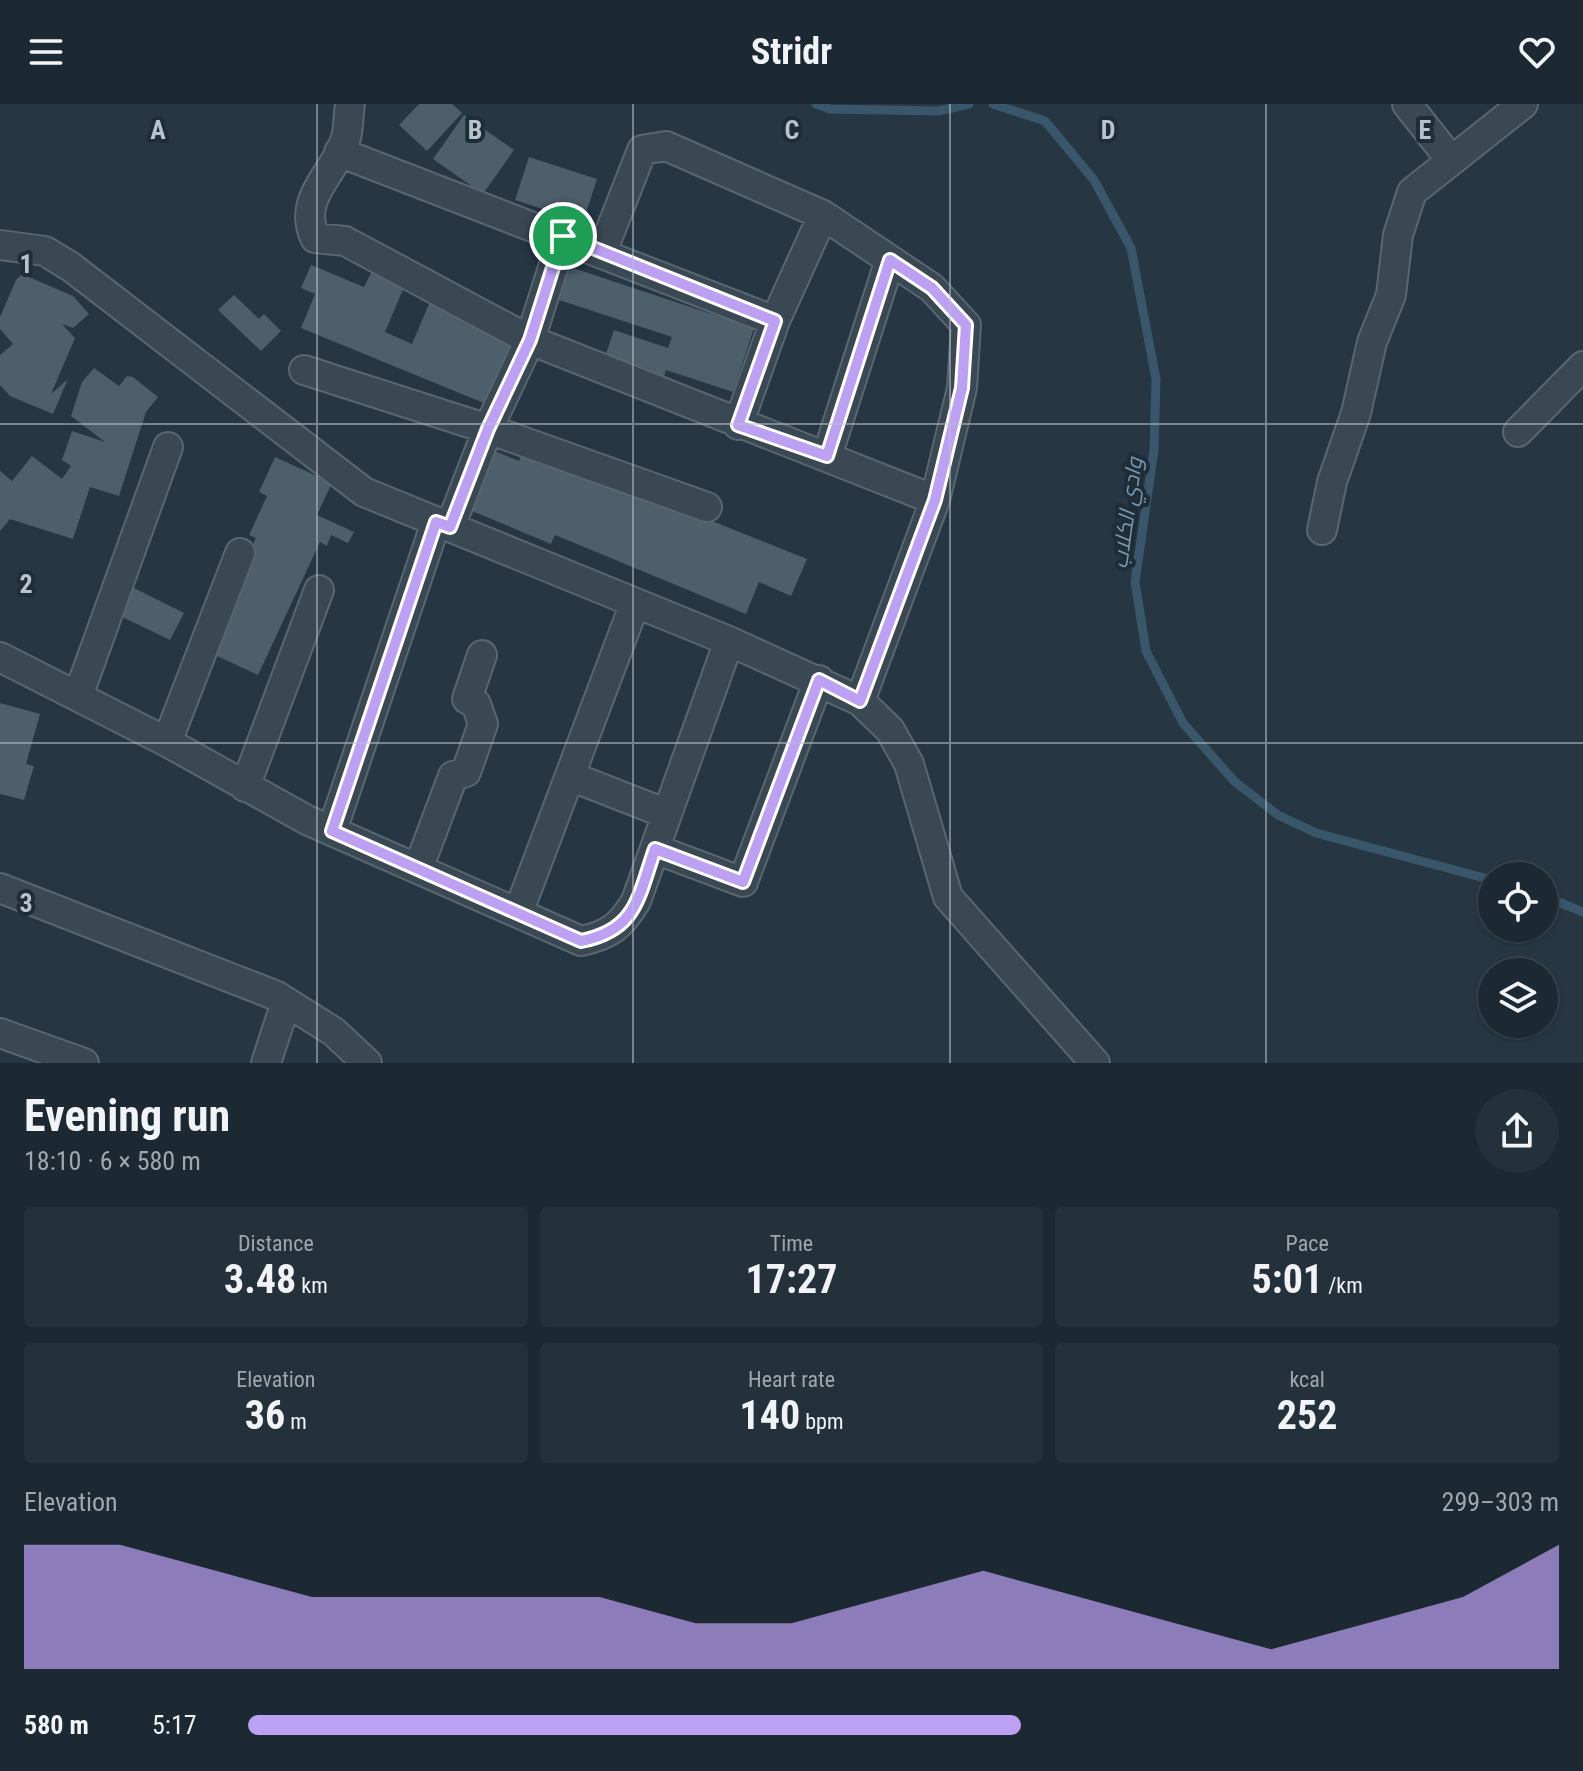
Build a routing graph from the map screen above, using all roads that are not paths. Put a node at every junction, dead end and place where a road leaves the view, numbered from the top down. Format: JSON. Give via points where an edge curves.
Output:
{"nodes":[{"id":1,"x":350,"y":104,"type":"edge"},
{"id":2,"x":1407,"y":104,"type":"edge"},
{"id":3,"x":1523,"y":104,"type":"edge"},
{"id":4,"x":339,"y":152,"type":"junction"},
{"id":5,"x":1451,"y":160,"type":"junction"},
{"id":6,"x":823,"y":215,"type":"junction"},
{"id":7,"x":563,"y":236,"type":"junction"},
{"id":8,"x":0,"y":245,"type":"edge"},
{"id":9,"x":602,"y":252,"type":"junction"},
{"id":10,"x":890,"y":260,"type":"junction"},
{"id":11,"x":775,"y":321,"type":"junction"},
{"id":12,"x":530,"y":340,"type":"junction"},
{"id":13,"x":1583,"y":366,"type":"edge"},
{"id":14,"x":304,"y":370,"type":"dead end"},
{"id":15,"x":738,"y":425,"type":"junction"},
{"id":16,"x":488,"y":429,"type":"junction"},
{"id":17,"x":1518,"y":432,"type":"dead end"},
{"id":18,"x":168,"y":447,"type":"dead end"},
{"id":19,"x":827,"y":456,"type":"junction"},
{"id":20,"x":935,"y":500,"type":"junction"},
{"id":21,"x":707,"y":507,"type":"dead end"},
{"id":22,"x":443,"y":524,"type":"junction"},
{"id":23,"x":1322,"y":530,"type":"dead end"},
{"id":24,"x":240,"y":553,"type":"dead end"},
{"id":25,"x":319,"y":590,"type":"dead end"},
{"id":26,"x":635,"y":603,"type":"junction"},
{"id":27,"x":729,"y":641,"type":"junction"},
{"id":28,"x":482,"y":655,"type":"dead end"},
{"id":29,"x":0,"y":657,"type":"edge"},
{"id":30,"x":819,"y":680,"type":"junction"},
{"id":31,"x":78,"y":696,"type":"junction"},
{"id":32,"x":860,"y":701,"type":"junction"},
{"id":33,"x":167,"y":742,"type":"junction"},
{"id":34,"x":570,"y":776,"type":"junction"},
{"id":35,"x":245,"y":787,"type":"junction"},
{"id":36,"x":667,"y":814,"type":"junction"},
{"id":37,"x":332,"y":831,"type":"junction"},
{"id":38,"x":655,"y":849,"type":"junction"},
{"id":39,"x":418,"y":869,"type":"junction"},
{"id":40,"x":0,"y":888,"type":"edge"},
{"id":41,"x":518,"y":913,"type":"junction"},
{"id":42,"x":286,"y":1002,"type":"junction"},
{"id":43,"x":0,"y":1033,"type":"edge"},
{"id":44,"x":84,"y":1063,"type":"edge"},
{"id":45,"x":266,"y":1063,"type":"edge"},
{"id":46,"x":367,"y":1063,"type":"edge"},
{"id":47,"x":1095,"y":1063,"type":"edge"}],
"edges":[{"from":1,"to":4,"type":"street"},
{"from":2,"to":5,"type":"street"},
{"from":3,"to":5,"type":"street"},
{"from":4,"to":7,"type":"street"},
{"from":4,"to":12,"type":"street","via":[[312,197],[309,225],[315,238],[345,241]]},
{"from":5,"to":23,"type":"street","via":[[1412,192],[1398,235],[1391,295],[1372,342]]},
{"from":6,"to":9,"type":"street","via":[[666,146],[642,150]]},
{"from":6,"to":10,"type":"street"},
{"from":6,"to":11,"type":"street"},
{"from":7,"to":9,"type":"street"},
{"from":7,"to":12,"type":"street"},
{"from":8,"to":22,"type":"street","via":[[45,251],[71,267],[364,492]]},
{"from":9,"to":11,"type":"street"},
{"from":10,"to":19,"type":"street"},
{"from":10,"to":20,"type":"street","via":[[932,288],[966,325],[962,388]]},
{"from":11,"to":15,"type":"street"},
{"from":12,"to":15,"type":"street"},
{"from":12,"to":16,"type":"street"},
{"from":13,"to":17,"type":"street"},
{"from":14,"to":16,"type":"street"},
{"from":15,"to":19,"type":"street"},
{"from":16,"to":21,"type":"street"},
{"from":16,"to":22,"type":"street"},
{"from":18,"to":31,"type":"street"},
{"from":19,"to":20,"type":"street"},
{"from":20,"to":32,"type":"street"},
{"from":22,"to":26,"type":"street"},
{"from":22,"to":37,"type":"street"},
{"from":24,"to":33,"type":"street"},
{"from":25,"to":35,"type":"street"},
{"from":26,"to":27,"type":"street"},
{"from":26,"to":34,"type":"street"},
{"from":27,"to":30,"type":"street"},
{"from":27,"to":36,"type":"street"},
{"from":28,"to":39,"type":"street","via":[[467,699],[476,704],[483,724],[466,772],[453,776]]},
{"from":29,"to":31,"type":"street"},
{"from":30,"to":32,"type":"street"},
{"from":30,"to":38,"type":"street","via":[[743,882]]},
{"from":31,"to":33,"type":"street"},
{"from":32,"to":47,"type":"street","via":[[890,730],[909,764],[948,897]]},
{"from":33,"to":35,"type":"street"},
{"from":34,"to":36,"type":"street"},
{"from":34,"to":41,"type":"street"},
{"from":35,"to":37,"type":"street"},
{"from":36,"to":38,"type":"street"},
{"from":37,"to":39,"type":"street"},
{"from":38,"to":41,"type":"street","via":[[636,901],[623,923],[606,936],[581,941]]},
{"from":39,"to":41,"type":"street"},
{"from":40,"to":42,"type":"street"},
{"from":42,"to":45,"type":"street"},
{"from":42,"to":46,"type":"street","via":[[334,1032]]},
{"from":43,"to":44,"type":"street"}]}
